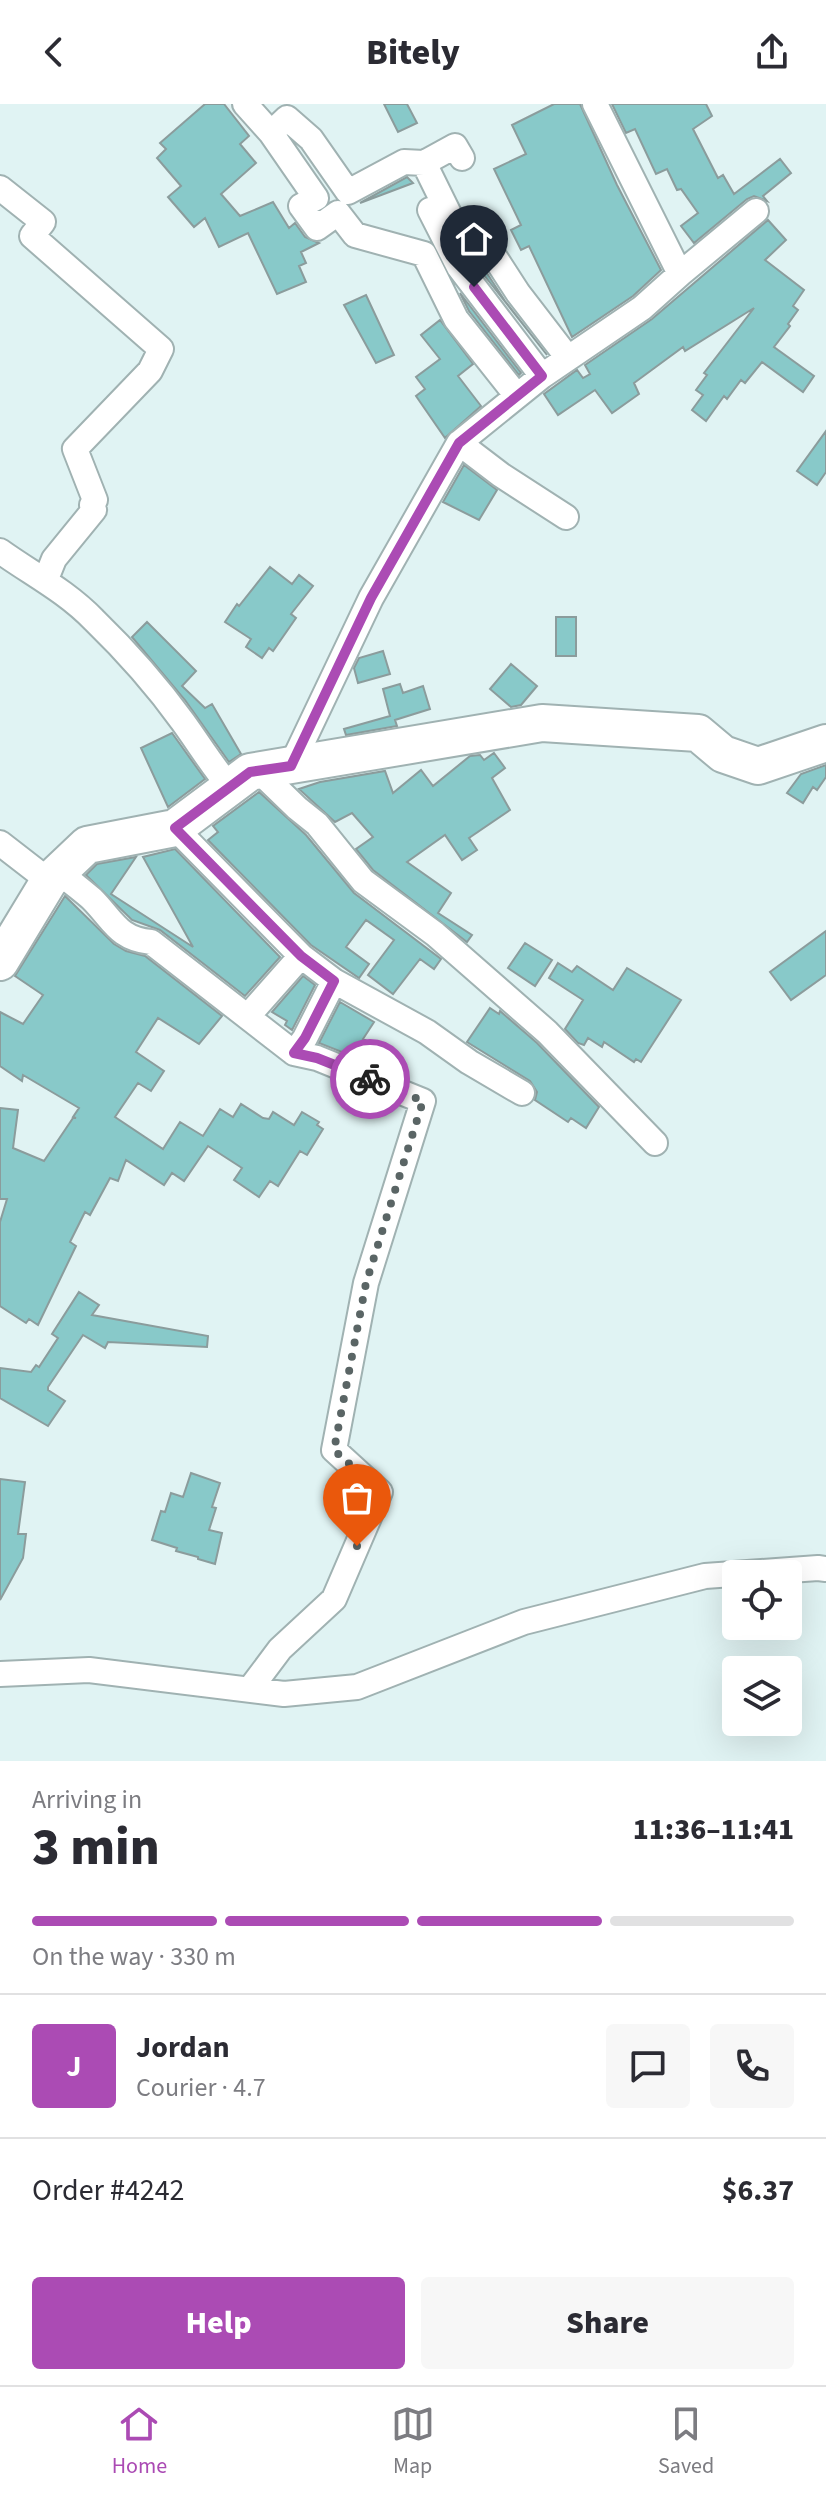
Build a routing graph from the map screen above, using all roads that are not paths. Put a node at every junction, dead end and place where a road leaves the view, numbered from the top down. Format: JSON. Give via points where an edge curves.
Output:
{"nodes":[{"id":1,"x":245,"y":104,"type":"edge"},
{"id":2,"x":595,"y":104,"type":"edge"},
{"id":3,"x":271,"y":133,"type":"junction"},
{"id":4,"x":462,"y":158,"type":"dead end"},
{"id":5,"x":414,"y":162,"type":"junction"},
{"id":6,"x":0,"y":188,"type":"edge"},
{"id":7,"x":756,"y":211,"type":"dead end"},
{"id":8,"x":680,"y":274,"type":"junction"},
{"id":9,"x":568,"y":358,"type":"junction"},
{"id":10,"x":542,"y":376,"type":"junction"},
{"id":11,"x":517,"y":396,"type":"junction"},
{"id":12,"x":459,"y":443,"type":"junction"},
{"id":13,"x":566,"y":517,"type":"dead end"},
{"id":14,"x":0,"y":551,"type":"edge"},
{"id":15,"x":46,"y":579,"type":"junction"},
{"id":16,"x":826,"y":743,"type":"edge"},
{"id":17,"x":260,"y":775,"type":"junction"},
{"id":18,"x":175,"y":828,"type":"junction"},
{"id":19,"x":0,"y":843,"type":"edge"},
{"id":20,"x":49,"y":881,"type":"junction"},
{"id":21,"x":301,"y":956,"type":"junction"},
{"id":22,"x":0,"y":962,"type":"edge"},
{"id":23,"x":334,"y":981,"type":"junction"},
{"id":24,"x":248,"y":1016,"type":"junction"},
{"id":25,"x":294,"y":1053,"type":"junction"},
{"id":26,"x":522,"y":1093,"type":"dead end"},
{"id":27,"x":655,"y":1143,"type":"dead end"},
{"id":28,"x":826,"y":1569,"type":"edge"},
{"id":29,"x":0,"y":1674,"type":"edge"},
{"id":30,"x":250,"y":1689,"type":"junction"}],
"edges":[{"from":1,"to":3,"type":"street"},
{"from":2,"to":8,"type":"street"},
{"from":3,"to":5,"type":"street","via":[[287,118],[311,139],[348,192]]},
{"from":3,"to":11,"type":"street","via":[[316,198],[301,206],[317,228],[338,213],[355,235],[424,254],[456,319]]},
{"from":4,"to":5,"type":"street","via":[[455,146]]},
{"from":5,"to":9,"type":"street","via":[[454,224],[470,219]]},
{"from":5,"to":10,"type":"street","via":[[459,267]]},
{"from":6,"to":15,"type":"street","via":[[43,222],[32,236],[161,349],[150,371],[75,449],[94,510],[54,559]]},
{"from":7,"to":8,"type":"street"},
{"from":8,"to":9,"type":"street","via":[[642,308]]},
{"from":9,"to":10,"type":"street"},
{"from":10,"to":11,"type":"street"},
{"from":11,"to":12,"type":"street"},
{"from":12,"to":13,"type":"street"},
{"from":12,"to":17,"type":"street","via":[[371,598]]},
{"from":14,"to":15,"type":"street"},
{"from":15,"to":17,"type":"street","via":[[93,618],[149,680],[207,759]]},
{"from":16,"to":17,"type":"street","via":[[758,766],[723,754],[698,733],[542,723]]},
{"from":17,"to":18,"type":"street"},
{"from":17,"to":27,"type":"street","via":[[317,824],[363,881],[435,934],[547,1032]]},
{"from":18,"to":20,"type":"street","via":[[87,845]]},
{"from":18,"to":21,"type":"street"},
{"from":19,"to":20,"type":"street"},
{"from":20,"to":22,"type":"street"},
{"from":20,"to":24,"type":"street","via":[[63,875],[109,922],[136,940],[151,942]]},
{"from":21,"to":23,"type":"street"},
{"from":21,"to":24,"type":"street"},
{"from":23,"to":25,"type":"street"},
{"from":23,"to":26,"type":"street"},
{"from":24,"to":25,"type":"street"},
{"from":25,"to":30,"type":"street","via":[[423,1101],[366,1283],[334,1450],[380,1492],[334,1599],[280,1649]]},
{"from":28,"to":30,"type":"street","via":[[690,1579],[524,1622],[357,1687],[284,1694]]},
{"from":29,"to":30,"type":"street","via":[[89,1670]]}]}
